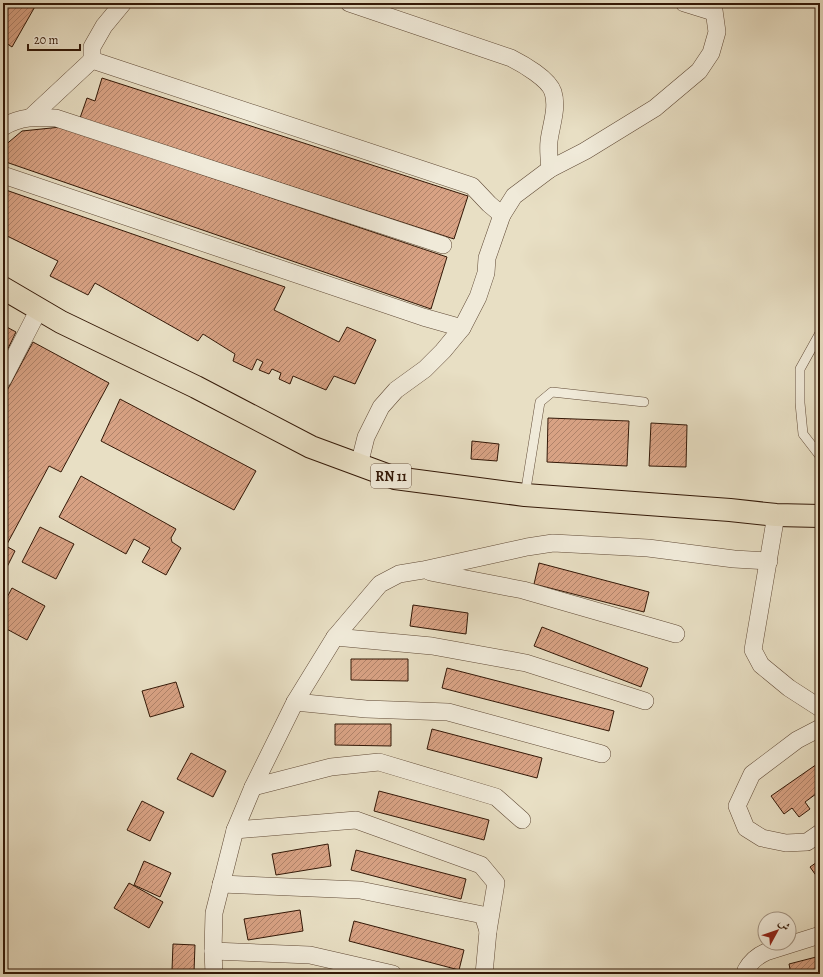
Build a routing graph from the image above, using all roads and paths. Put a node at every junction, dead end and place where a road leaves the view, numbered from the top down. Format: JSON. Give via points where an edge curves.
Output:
{"nodes":[{"id":1,"x":123,"y":3,"type":"edge"},
{"id":2,"x":349,"y":3,"type":"edge"},
{"id":3,"x":684,"y":3,"type":"edge"},
{"id":4,"x":713,"y":8,"type":"edge"},
{"id":5,"x":92,"y":60,"type":"junction"},
{"id":6,"x":32,"y":116,"type":"junction"},
{"id":7,"x":3,"y":127,"type":"edge"},
{"id":8,"x":550,"y":168,"type":"junction"},
{"id":9,"x":3,"y":175,"type":"edge"},
{"id":10,"x":502,"y":215,"type":"junction"},
{"id":11,"x":443,"y":245,"type":"dead end"},
{"id":12,"x":3,"y":288,"type":"edge"},
{"id":13,"x":39,"y":309,"type":"junction"},
{"id":14,"x":462,"y":328,"type":"junction"},
{"id":15,"x":820,"y":333,"type":"edge"},
{"id":16,"x":3,"y":379,"type":"edge"},
{"id":17,"x":644,"y":402,"type":"dead end"},
{"id":18,"x":820,"y":456,"type":"edge"},
{"id":19,"x":359,"y":465,"type":"junction"},
{"id":20,"x":525,"y":495,"type":"junction"},
{"id":21,"x":776,"y":515,"type":"junction"},
{"id":22,"x":820,"y":516,"type":"edge"},
{"id":23,"x":769,"y":561,"type":"junction"},
{"id":24,"x":423,"y":570,"type":"junction"},
{"id":25,"x":676,"y":634,"type":"dead end"},
{"id":26,"x":335,"y":637,"type":"junction"},
{"id":27,"x":645,"y":701,"type":"dead end"},
{"id":28,"x":295,"y":702,"type":"junction"},
{"id":29,"x":820,"y":708,"type":"edge"},
{"id":30,"x":820,"y":728,"type":"edge"},
{"id":31,"x":602,"y":754,"type":"dead end"},
{"id":32,"x":253,"y":787,"type":"junction"},
{"id":33,"x":522,"y":820,"type":"dead end"},
{"id":34,"x":235,"y":830,"type":"junction"},
{"id":35,"x":820,"y":833,"type":"edge"},
{"id":36,"x":221,"y":884,"type":"junction"},
{"id":37,"x":488,"y":931,"type":"junction"},
{"id":38,"x":820,"y":935,"type":"edge"},
{"id":39,"x":213,"y":951,"type":"junction"},
{"id":40,"x":214,"y":974,"type":"edge"},
{"id":41,"x":394,"y":974,"type":"edge"},
{"id":42,"x":484,"y":974,"type":"edge"},
{"id":43,"x":747,"y":974,"type":"edge"}],
"edges":[{"from":1,"to":5,"type":"street","via":[[104,26],[92,47]]},
{"from":2,"to":8,"type":"street","via":[[511,58],[542,78],[552,91],[554,105],[548,142]]},
{"from":3,"to":4,"type":"street"},
{"from":4,"to":8,"type":"street","via":[[717,32],[711,53],[699,71],[655,108],[585,151]]},
{"from":5,"to":6,"type":"street"},
{"from":5,"to":10,"type":"street","via":[[472,186]]},
{"from":6,"to":7,"type":"street"},
{"from":6,"to":11,"type":"street","via":[[56,118]]},
{"from":8,"to":10,"type":"street","via":[[514,196]]},
{"from":9,"to":14,"type":"street"},
{"from":10,"to":14,"type":"street","via":[[487,258],[486,273],[478,297]]},
{"from":12,"to":13,"type":"main road","number":"RN 11"},
{"from":13,"to":16,"type":"street"},
{"from":13,"to":19,"type":"main road","number":"RN 11","via":[[311,447]]},
{"from":14,"to":19,"type":"street","via":[[425,369],[396,390],[381,407],[366,437]]},
{"from":15,"to":18,"type":"lane","via":[[800,369],[803,434]]},
{"from":17,"to":20,"type":"lane","via":[[552,392],[540,402]]},
{"from":19,"to":20,"type":"main road","number":"RN 11","via":[[395,478]]},
{"from":20,"to":21,"type":"main road","number":"RN 11"},
{"from":21,"to":22,"type":"main road","number":"RN 11"},
{"from":21,"to":23,"type":"street"},
{"from":23,"to":24,"type":"street","via":[[648,548],[553,543]]},
{"from":23,"to":29,"type":"street","via":[[753,650],[761,664],[789,688]]},
{"from":24,"to":25,"type":"street","via":[[523,590]]},
{"from":24,"to":26,"type":"street","via":[[399,574],[380,584]]},
{"from":26,"to":27,"type":"street","via":[[432,646],[526,663]]},
{"from":26,"to":28,"type":"street"},
{"from":28,"to":31,"type":"street","via":[[366,709],[448,712]]},
{"from":28,"to":32,"type":"street"},
{"from":30,"to":35,"type":"street","via":[[797,740],[752,774],[737,806],[746,828],[762,838],[786,843],[807,842]]},
{"from":32,"to":33,"type":"street","via":[[331,767],[379,762],[496,798]]},
{"from":32,"to":34,"type":"street"},
{"from":34,"to":36,"type":"street"},
{"from":34,"to":37,"type":"street","via":[[356,820],[481,865],[496,883]]},
{"from":36,"to":37,"type":"street","via":[[360,890],[483,915]]},
{"from":36,"to":39,"type":"street","via":[[214,913]]},
{"from":37,"to":42,"type":"street"},
{"from":38,"to":43,"type":"street","via":[[759,955],[751,961],[746,970]]},
{"from":39,"to":40,"type":"street"},
{"from":39,"to":41,"type":"street","via":[[310,955]]}]}
